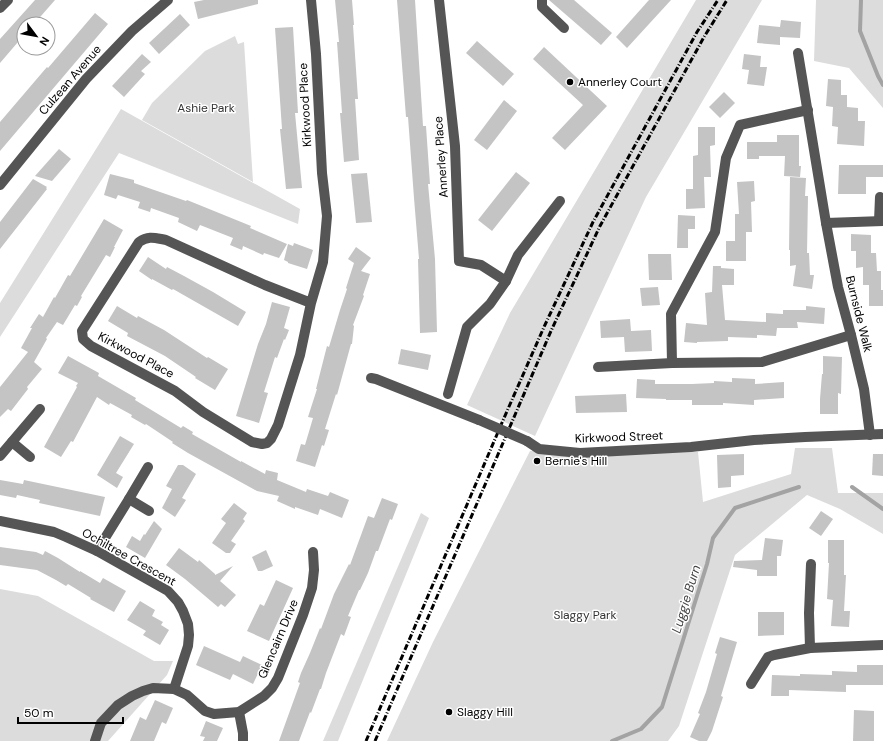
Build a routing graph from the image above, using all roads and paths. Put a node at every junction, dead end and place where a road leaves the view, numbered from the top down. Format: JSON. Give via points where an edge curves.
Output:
{"nodes":[{"id":1,"x":8,"y":0,"type":"edge"},
{"id":2,"x":168,"y":0,"type":"edge"},
{"id":3,"x":311,"y":0,"type":"edge"},
{"id":4,"x":439,"y":0,"type":"edge"},
{"id":5,"x":542,"y":4,"type":"edge"},
{"id":6,"x":0,"y":8,"type":"edge"},
{"id":7,"x":564,"y":28,"type":"dead end"},
{"id":8,"x":798,"y":53,"type":"dead end"},
{"id":9,"x":808,"y":110,"type":"junction"},
{"id":10,"x":0,"y":185,"type":"edge"},
{"id":11,"x":880,"y":197,"type":"dead end"},
{"id":12,"x":560,"y":201,"type":"dead end"},
{"id":13,"x":881,"y":221,"type":"edge"},
{"id":14,"x":826,"y":223,"type":"junction"},
{"id":15,"x":506,"y":281,"type":"junction"},
{"id":16,"x":311,"y":303,"type":"junction"},
{"id":17,"x":852,"y":335,"type":"junction"},
{"id":18,"x":672,"y":364,"type":"junction"},
{"id":19,"x":598,"y":368,"type":"dead end"},
{"id":20,"x":371,"y":378,"type":"dead end"},
{"id":21,"x":448,"y":394,"type":"dead end"},
{"id":22,"x":40,"y":409,"type":"dead end"},
{"id":23,"x":883,"y":434,"type":"edge"},
{"id":24,"x":870,"y":435,"type":"junction"},
{"id":25,"x":12,"y":442,"type":"junction"},
{"id":26,"x":0,"y":456,"type":"edge"},
{"id":27,"x":30,"y":457,"type":"dead end"},
{"id":28,"x":148,"y":467,"type":"dead end"},
{"id":29,"x":129,"y":499,"type":"junction"},
{"id":30,"x":149,"y":511,"type":"dead end"},
{"id":31,"x":0,"y":521,"type":"edge"},
{"id":32,"x":97,"y":552,"type":"junction"},
{"id":33,"x":313,"y":552,"type":"dead end"},
{"id":34,"x":811,"y":564,"type":"dead end"},
{"id":35,"x":883,"y":645,"type":"edge"},
{"id":36,"x":810,"y":648,"type":"junction"},
{"id":37,"x":751,"y":684,"type":"dead end"},
{"id":38,"x":174,"y":689,"type":"junction"},
{"id":39,"x":240,"y":712,"type":"junction"},
{"id":40,"x":94,"y":741,"type":"edge"},
{"id":41,"x":243,"y":741,"type":"edge"}],
"edges":[{"from":1,"to":6,"type":"street"},
{"from":2,"to":10,"type":"street","name":"Culzean Avenue","via":[[86,79]]},
{"from":3,"to":16,"type":"street","name":"Kirkwood Place","via":[[327,216],[323,262]]},
{"from":4,"to":15,"type":"street","name":"Annerley Place","via":[[455,146],[459,261],[482,265]]},
{"from":5,"to":7,"type":"street"},
{"from":8,"to":9,"type":"street","name":"Burnside Walk"},
{"from":9,"to":14,"type":"street","name":"Burnside Walk"},
{"from":9,"to":18,"type":"street","via":[[740,125],[726,158],[716,232],[671,314]]},
{"from":11,"to":13,"type":"street"},
{"from":12,"to":15,"type":"street","via":[[518,255]]},
{"from":13,"to":14,"type":"street"},
{"from":14,"to":17,"type":"street","name":"Burnside Walk","via":[[838,286]]},
{"from":15,"to":21,"type":"street","via":[[490,304],[467,327]]},
{"from":16,"to":16,"type":"street","name":"Kirkwood Place","via":[[300,355],[278,425],[272,439],[262,444],[252,442],[203,412],[175,391],[91,346],[83,339],[82,331],[139,242],[145,238],[166,240]]},
{"from":17,"to":18,"type":"street","via":[[762,362]]},
{"from":17,"to":24,"type":"street","name":"Burnside Walk","via":[[864,389]]},
{"from":18,"to":19,"type":"street"},
{"from":20,"to":24,"type":"street","name":"Kirkwood Street","bridge":true,"via":[[527,440],[539,449],[580,453],[691,447],[769,439]]},
{"from":22,"to":25,"type":"street"},
{"from":23,"to":24,"type":"street","name":"Kirkwood Street"},
{"from":25,"to":26,"type":"street"},
{"from":25,"to":27,"type":"street"},
{"from":28,"to":29,"type":"street"},
{"from":29,"to":30,"type":"street"},
{"from":29,"to":32,"type":"street"},
{"from":31,"to":32,"type":"street","name":"Ochiltree Crescent","via":[[54,532]]},
{"from":32,"to":38,"type":"street","name":"Ochiltree Crescent","via":[[168,591],[178,602],[188,624],[189,635]]},
{"from":33,"to":39,"type":"street","name":"Glencairn Drive","via":[[312,588],[278,678],[264,696]]},
{"from":34,"to":36,"type":"street"},
{"from":35,"to":36,"type":"street"},
{"from":36,"to":37,"type":"street","via":[[768,657]]},
{"from":38,"to":39,"type":"street","name":"Glencairn Drive","via":[[187,695],[205,711],[214,714]]},
{"from":38,"to":40,"type":"street","name":"Glencairn Drive","via":[[153,688],[127,699],[101,723]]},
{"from":39,"to":41,"type":"street"}]}
